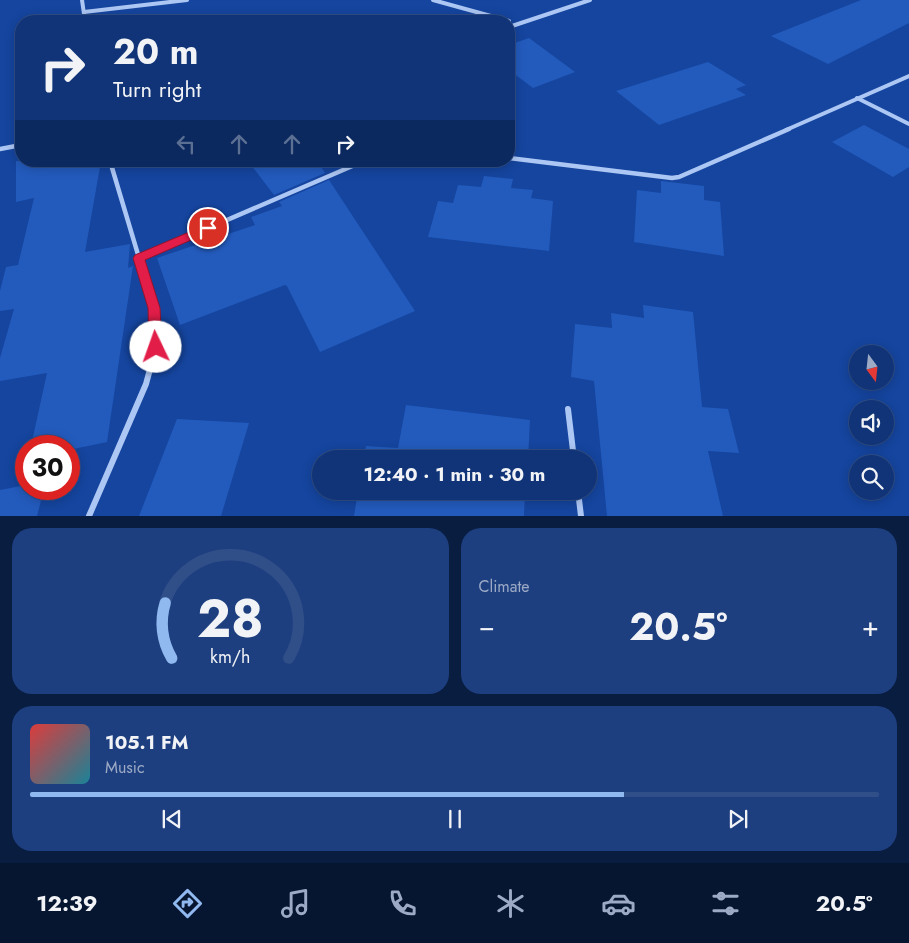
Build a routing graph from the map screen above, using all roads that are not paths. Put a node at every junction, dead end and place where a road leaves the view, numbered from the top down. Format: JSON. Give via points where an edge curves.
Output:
{"nodes":[{"id":1,"x":82,"y":0,"type":"edge"},
{"id":2,"x":186,"y":0,"type":"edge"},
{"id":3,"x":433,"y":0,"type":"edge"},
{"id":4,"x":590,"y":0,"type":"edge"},
{"id":5,"x":84,"y":12,"type":"junction"},
{"id":6,"x":84,"y":15,"type":"edge"},
{"id":7,"x":487,"y":15,"type":"edge"},
{"id":8,"x":515,"y":23,"type":"edge"},
{"id":9,"x":518,"y":24,"type":"junction"},
{"id":10,"x":515,"y":25,"type":"edge"},
{"id":11,"x":909,"y":76,"type":"edge"},
{"id":12,"x":857,"y":98,"type":"junction"},
{"id":13,"x":909,"y":124,"type":"edge"},
{"id":14,"x":15,"y":146,"type":"edge"},
{"id":15,"x":0,"y":149,"type":"edge"},
{"id":16,"x":515,"y":159,"type":"edge"},
{"id":17,"x":112,"y":167,"type":"edge"},
{"id":18,"x":350,"y":167,"type":"edge"},
{"id":19,"x":139,"y":258,"type":"junction"},
{"id":20,"x":568,"y":409,"type":"dead end"},
{"id":21,"x":573,"y":450,"type":"edge"},
{"id":22,"x":579,"y":500,"type":"edge"},
{"id":23,"x":89,"y":516,"type":"edge"},
{"id":24,"x":581,"y":516,"type":"edge"}],
"edges":[{"from":1,"to":5,"type":"street"},
{"from":2,"to":5,"type":"street"},
{"from":3,"to":7,"type":"street"},
{"from":4,"to":9,"type":"street"},
{"from":5,"to":6,"type":"street"},
{"from":8,"to":9,"type":"street"},
{"from":9,"to":10,"type":"street"},
{"from":11,"to":12,"type":"street"},
{"from":12,"to":13,"type":"street"},
{"from":12,"to":16,"type":"street","via":[[679,177]]},
{"from":14,"to":15,"type":"street"},
{"from":17,"to":19,"type":"street"},
{"from":18,"to":19,"type":"street"},
{"from":19,"to":23,"type":"street","via":[[154,308],[156,347],[146,384]]},
{"from":20,"to":21,"type":"street"},
{"from":22,"to":24,"type":"street"}]}
